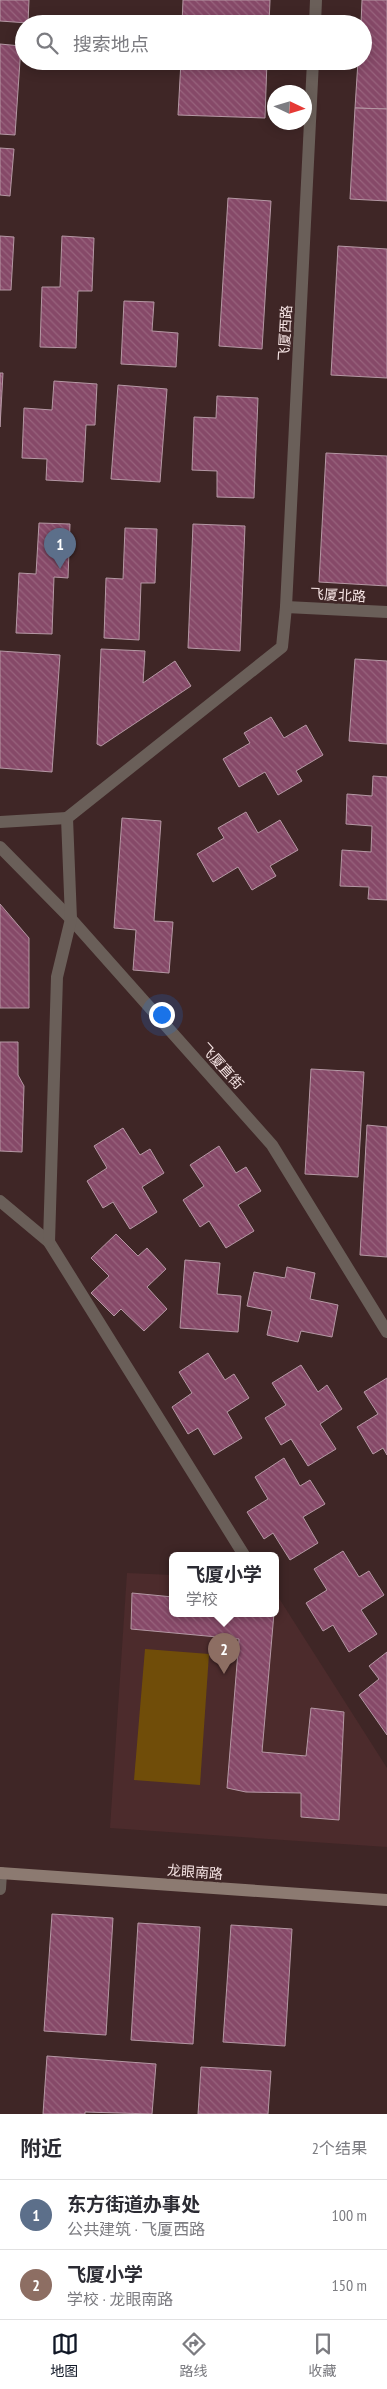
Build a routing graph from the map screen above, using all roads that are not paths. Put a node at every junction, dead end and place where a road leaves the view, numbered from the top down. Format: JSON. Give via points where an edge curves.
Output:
{"nodes":[{"id":1,"x":316,"y":0,"type":"edge"},
{"id":2,"x":315,"y":15,"type":"edge"},
{"id":3,"x":313,"y":70,"type":"edge"},
{"id":4,"x":286,"y":607,"type":"junction"},
{"id":5,"x":387,"y":612,"type":"edge"},
{"id":6,"x":67,"y":818,"type":"junction"},
{"id":7,"x":0,"y":822,"type":"edge"},
{"id":8,"x":0,"y":847,"type":"edge"},
{"id":9,"x":71,"y":919,"type":"junction"},
{"id":10,"x":0,"y":1202,"type":"edge"},
{"id":11,"x":49,"y":1242,"type":"junction"},
{"id":12,"x":387,"y":1332,"type":"edge"},
{"id":13,"x":242,"y":1552,"type":"edge"},
{"id":14,"x":1,"y":1873,"type":"edge"},
{"id":15,"x":0,"y":1889,"type":"edge"},
{"id":16,"x":387,"y":1900,"type":"edge"}],
"edges":[{"from":1,"to":2,"type":"street"},
{"from":3,"to":4,"type":"street","name":"飞厦西路"},
{"from":4,"to":5,"type":"street","name":"飞厦北路"},
{"from":4,"to":6,"type":"street","name":"飞厦西路","via":[[282,647]]},
{"from":6,"to":7,"type":"street"},
{"from":6,"to":9,"type":"street"},
{"from":8,"to":9,"type":"street","name":"飞厦直街"},
{"from":9,"to":11,"type":"street","via":[[57,977]]},
{"from":9,"to":12,"type":"street","name":"飞厦直街","via":[[272,1145]]},
{"from":10,"to":11,"type":"street"},
{"from":11,"to":13,"type":"street"},
{"from":14,"to":15,"type":"street"},
{"from":14,"to":16,"type":"street","name":"龙眼南路"}]}
